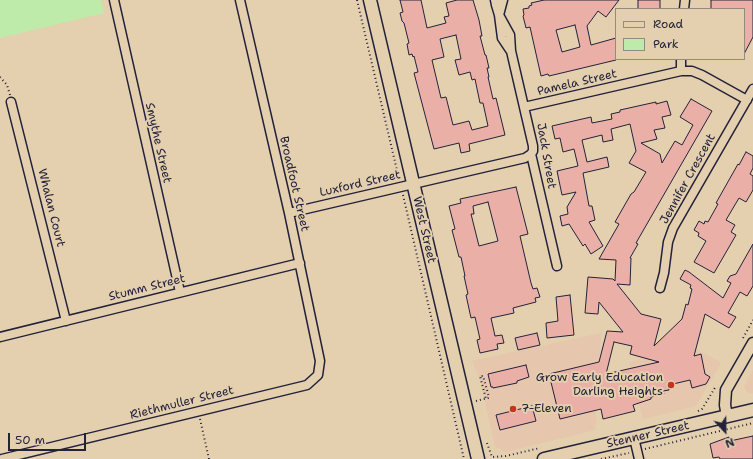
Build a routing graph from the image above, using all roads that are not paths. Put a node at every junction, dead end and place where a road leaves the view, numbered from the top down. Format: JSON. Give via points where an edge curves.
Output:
{"nodes":[{"id":1,"x":114,"y":0,"type":"edge"},
{"id":2,"x":240,"y":0,"type":"edge"},
{"id":3,"x":370,"y":0,"type":"edge"},
{"id":4,"x":495,"y":0,"type":"edge"},
{"id":5,"x":503,"y":0,"type":"edge"},
{"id":6,"x":499,"y":15,"type":"junction"},
{"id":7,"x":681,"y":60,"type":"edge"},
{"id":8,"x":681,"y":71,"type":"junction"},
{"id":9,"x":753,"y":89,"type":"edge"},
{"id":10,"x":746,"y":100,"type":"junction"},
{"id":11,"x":11,"y":102,"type":"road end"},
{"id":12,"x":524,"y":107,"type":"junction"},
{"id":13,"x":531,"y":154,"type":"junction"},
{"id":14,"x":413,"y":184,"type":"junction"},
{"id":15,"x":289,"y":213,"type":"junction"},
{"id":16,"x":300,"y":263,"type":"junction"},
{"id":17,"x":557,"y":266,"type":"dead end"},
{"id":18,"x":660,"y":288,"type":"dead end"},
{"id":19,"x":180,"y":292,"type":"junction"},
{"id":20,"x":66,"y":321,"type":"junction"},
{"id":21,"x":0,"y":337,"type":"edge"},
{"id":22,"x":753,"y":342,"type":"edge"},
{"id":23,"x":318,"y":375,"type":"joint"},
{"id":24,"x":753,"y":410,"type":"edge"},
{"id":25,"x":727,"y":416,"type":"junction"},
{"id":26,"x":634,"y":438,"type":"junction"},
{"id":27,"x":2,"y":459,"type":"edge"},
{"id":28,"x":478,"y":459,"type":"edge"},
{"id":29,"x":544,"y":459,"type":"edge"},
{"id":30,"x":639,"y":459,"type":"edge"}],
"edges":[{"from":1,"to":19,"type":"street","name":"Smythe Street"},
{"from":2,"to":15,"type":"street","name":"Broadfoot Street"},
{"from":3,"to":14,"type":"main road","name":"West Street"},
{"from":4,"to":6,"type":"street","name":"Jack Street"},
{"from":5,"to":6,"type":"street"},
{"from":6,"to":12,"type":"street","name":"Jack Street","via":[[510,35],[511,51]]},
{"from":7,"to":8,"type":"street"},
{"from":8,"to":10,"type":"street","name":"Pamela Street","via":[[692,71],[702,75]]},
{"from":8,"to":12,"type":"street","name":"Pamela Street"},
{"from":9,"to":10,"type":"street","name":"Jennifer Crescent"},
{"from":10,"to":18,"type":"street","name":"Jennifer Crescent","via":[[674,228],[668,242]]},
{"from":11,"to":20,"type":"street","name":"Whalan Court"},
{"from":12,"to":13,"type":"street","name":"Jack Street","via":[[534,148]]},
{"from":13,"to":14,"type":"street","via":[[526,158]]},
{"from":13,"to":17,"type":"street","name":"Jack Street"},
{"from":14,"to":15,"type":"street","name":"Luxford Street"},
{"from":14,"to":28,"type":"main road","name":"West Street"},
{"from":15,"to":16,"type":"street","name":"Broadfoot Street"},
{"from":16,"to":19,"type":"street","name":"Stumm Street"},
{"from":16,"to":23,"type":"street","name":"Broadfoot Street","via":[[320,361]]},
{"from":19,"to":20,"type":"street","name":"Stumm Street"},
{"from":20,"to":21,"type":"street","name":"Stumm Street"},
{"from":22,"to":25,"type":"street","via":[[726,390]]},
{"from":23,"to":27,"type":"street","name":"Riethmuller Street","via":[[307,385]]},
{"from":24,"to":25,"type":"main road","name":"Stenner Street"},
{"from":25,"to":26,"type":"main road","name":"Stenner Street"},
{"from":26,"to":29,"type":"main road","name":"Stenner Street"},
{"from":26,"to":30,"type":"street"}]}
